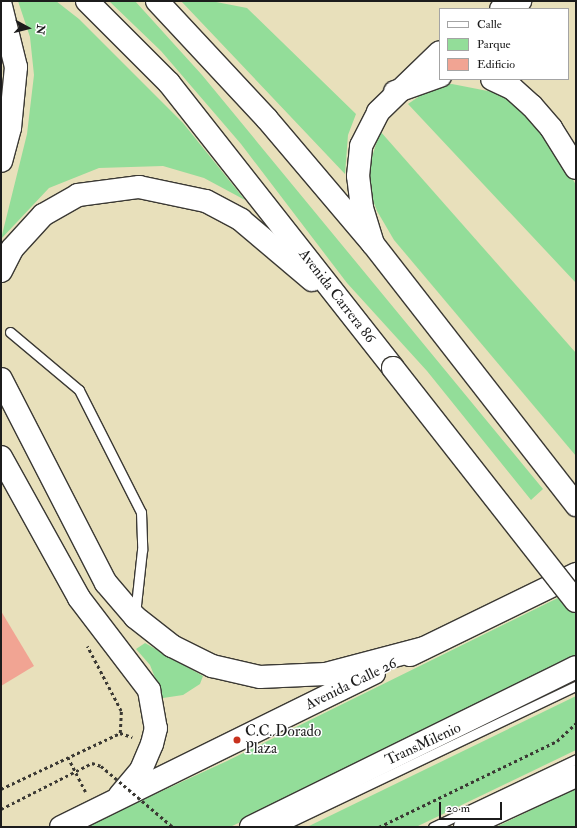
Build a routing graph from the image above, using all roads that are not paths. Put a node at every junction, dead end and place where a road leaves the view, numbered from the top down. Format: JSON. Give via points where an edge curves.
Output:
{"nodes":[{"id":1,"x":87,"y":1,"type":"edge"},
{"id":2,"x":157,"y":1,"type":"edge"},
{"id":3,"x":520,"y":1,"type":"edge"},
{"id":4,"x":1,"y":6,"type":"edge"},
{"id":5,"x":503,"y":8,"type":"edge"},
{"id":6,"x":439,"y":53,"type":"edge"},
{"id":7,"x":439,"y":76,"type":"edge"},
{"id":8,"x":494,"y":80,"type":"edge"},
{"id":9,"x":396,"y":92,"type":"junction"},
{"id":10,"x":8,"y":107,"type":"edge"},
{"id":11,"x":1,"y":161,"type":"edge"},
{"id":12,"x":576,"y":168,"type":"edge"},
{"id":13,"x":373,"y":244,"type":"junction"},
{"id":14,"x":1,"y":271,"type":"edge"},
{"id":15,"x":350,"y":313,"type":"junction"},
{"id":16,"x":10,"y":332,"type":"dead end"},
{"id":17,"x":1,"y":379,"type":"edge"},
{"id":18,"x":1,"y":457,"type":"edge"},
{"id":19,"x":576,"y":505,"type":"edge"},
{"id":20,"x":576,"y":574,"type":"edge"},
{"id":21,"x":576,"y":601,"type":"edge"},
{"id":22,"x":135,"y":617,"type":"junction"},
{"id":23,"x":424,"y":648,"type":"junction"},
{"id":24,"x":576,"y":667,"type":"edge"},
{"id":25,"x":576,"y":686,"type":"edge"},
{"id":26,"x":576,"y":759,"type":"edge"},
{"id":27,"x":576,"y":776,"type":"edge"},
{"id":28,"x":115,"y":801,"type":"junction"},
{"id":29,"x":62,"y":827,"type":"edge"},
{"id":30,"x":251,"y":827,"type":"edge"},
{"id":31,"x":280,"y":827,"type":"edge"},
{"id":32,"x":433,"y":827,"type":"edge"},
{"id":33,"x":465,"y":827,"type":"edge"}],
"edges":[{"from":1,"to":15,"type":"main road","name":"Avenida Carrera 86","via":[[169,83]]},
{"from":2,"to":13,"type":"main road","via":[[262,114]]},
{"from":3,"to":5,"type":"main road"},
{"from":4,"to":10,"type":"main road","via":[[16,67]]},
{"from":6,"to":9,"type":"main road"},
{"from":7,"to":9,"type":"main road"},
{"from":8,"to":12,"type":"main road","via":[[512,89],[532,106],[551,128]]},
{"from":9,"to":13,"type":"main road","via":[[378,112],[361,146],[358,176],[362,208]]},
{"from":10,"to":11,"type":"main road"},
{"from":13,"to":19,"type":"main road","via":[[445,333]]},
{"from":14,"to":15,"type":"main road","via":[[12,249],[43,215],[78,196],[139,187],[206,200],[242,220]]},
{"from":15,"to":21,"type":"main road","name":"Avenida Carrera 86","bridge":true},
{"from":16,"to":22,"type":"lane","via":[[79,390],[141,512],[142,550]]},
{"from":17,"to":22,"type":"main road","via":[[106,583]]},
{"from":18,"to":28,"type":"main road","via":[[79,598],[149,690],[156,728],[152,744],[141,770]]},
{"from":20,"to":23,"type":"main road","name":"Avenida Calle 26"},
{"from":22,"to":23,"type":"main road","via":[[172,646],[199,660],[226,670],[260,676],[326,674]]},
{"from":23,"to":28,"type":"main road","name":"Avenida Calle 26"},
{"from":24,"to":30,"type":"main road"},
{"from":25,"to":31,"type":"lane","name":"TransMilenio"},
{"from":26,"to":32,"type":"lane"},
{"from":27,"to":33,"type":"main road"},
{"from":28,"to":29,"type":"main road","name":"Avenida Calle 26"}]}
